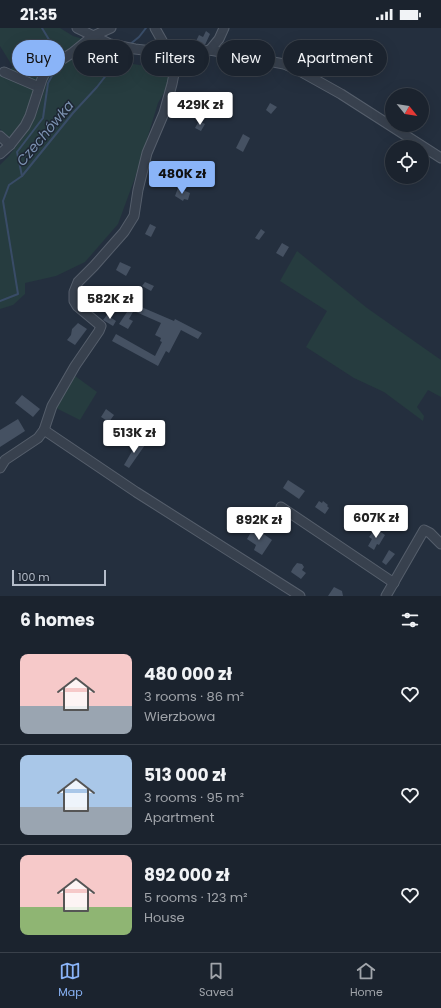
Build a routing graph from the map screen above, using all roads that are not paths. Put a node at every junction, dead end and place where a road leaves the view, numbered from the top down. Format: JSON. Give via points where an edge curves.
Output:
{"nodes":[{"id":1,"x":77,"y":28,"type":"edge"},
{"id":2,"x":111,"y":28,"type":"edge"},
{"id":3,"x":155,"y":28,"type":"edge"},
{"id":4,"x":224,"y":28,"type":"edge"},
{"id":5,"x":93,"y":36,"type":"junction"},
{"id":6,"x":163,"y":40,"type":"edge"},
{"id":7,"x":210,"y":50,"type":"joint"},
{"id":8,"x":141,"y":51,"type":"edge"},
{"id":9,"x":4,"y":72,"type":"dead end"},
{"id":10,"x":172,"y":76,"type":"edge"},
{"id":11,"x":39,"y":87,"type":"junction"},
{"id":12,"x":0,"y":136,"type":"edge"},
{"id":13,"x":10,"y":145,"type":"junction"},
{"id":14,"x":0,"y":154,"type":"edge"},
{"id":15,"x":441,"y":158,"type":"edge"},
{"id":16,"x":44,"y":430,"type":"junction"},
{"id":17,"x":0,"y":468,"type":"edge"},
{"id":18,"x":281,"y":507,"type":"dead end"},
{"id":19,"x":441,"y":544,"type":"edge"},
{"id":20,"x":394,"y":583,"type":"junction"},
{"id":21,"x":300,"y":596,"type":"edge"},
{"id":22,"x":386,"y":596,"type":"edge"}],
"edges":[{"from":1,"to":5,"type":"street"},
{"from":2,"to":5,"type":"street"},
{"from":3,"to":6,"type":"street"},
{"from":4,"to":7,"type":"street"},
{"from":5,"to":8,"type":"street","via":[[110,44]]},
{"from":5,"to":11,"type":"street","via":[[47,69]]},
{"from":7,"to":15,"type":"street","via":[[284,64],[304,73]]},
{"from":9,"to":11,"type":"street"},
{"from":10,"to":16,"type":"street","via":[[164,113],[147,153],[134,216],[124,232],[78,282],[74,292],[77,306],[101,326],[100,331],[75,366],[52,406]]},
{"from":11,"to":13,"type":"street","via":[[30,116]]},
{"from":12,"to":13,"type":"street"},
{"from":13,"to":14,"type":"street"},
{"from":16,"to":17,"type":"street","via":[[38,438],[5,460]]},
{"from":16,"to":21,"type":"street","via":[[143,497]]},
{"from":18,"to":20,"type":"street"},
{"from":19,"to":20,"type":"street","via":[[424,530]]},
{"from":20,"to":22,"type":"street"}]}
